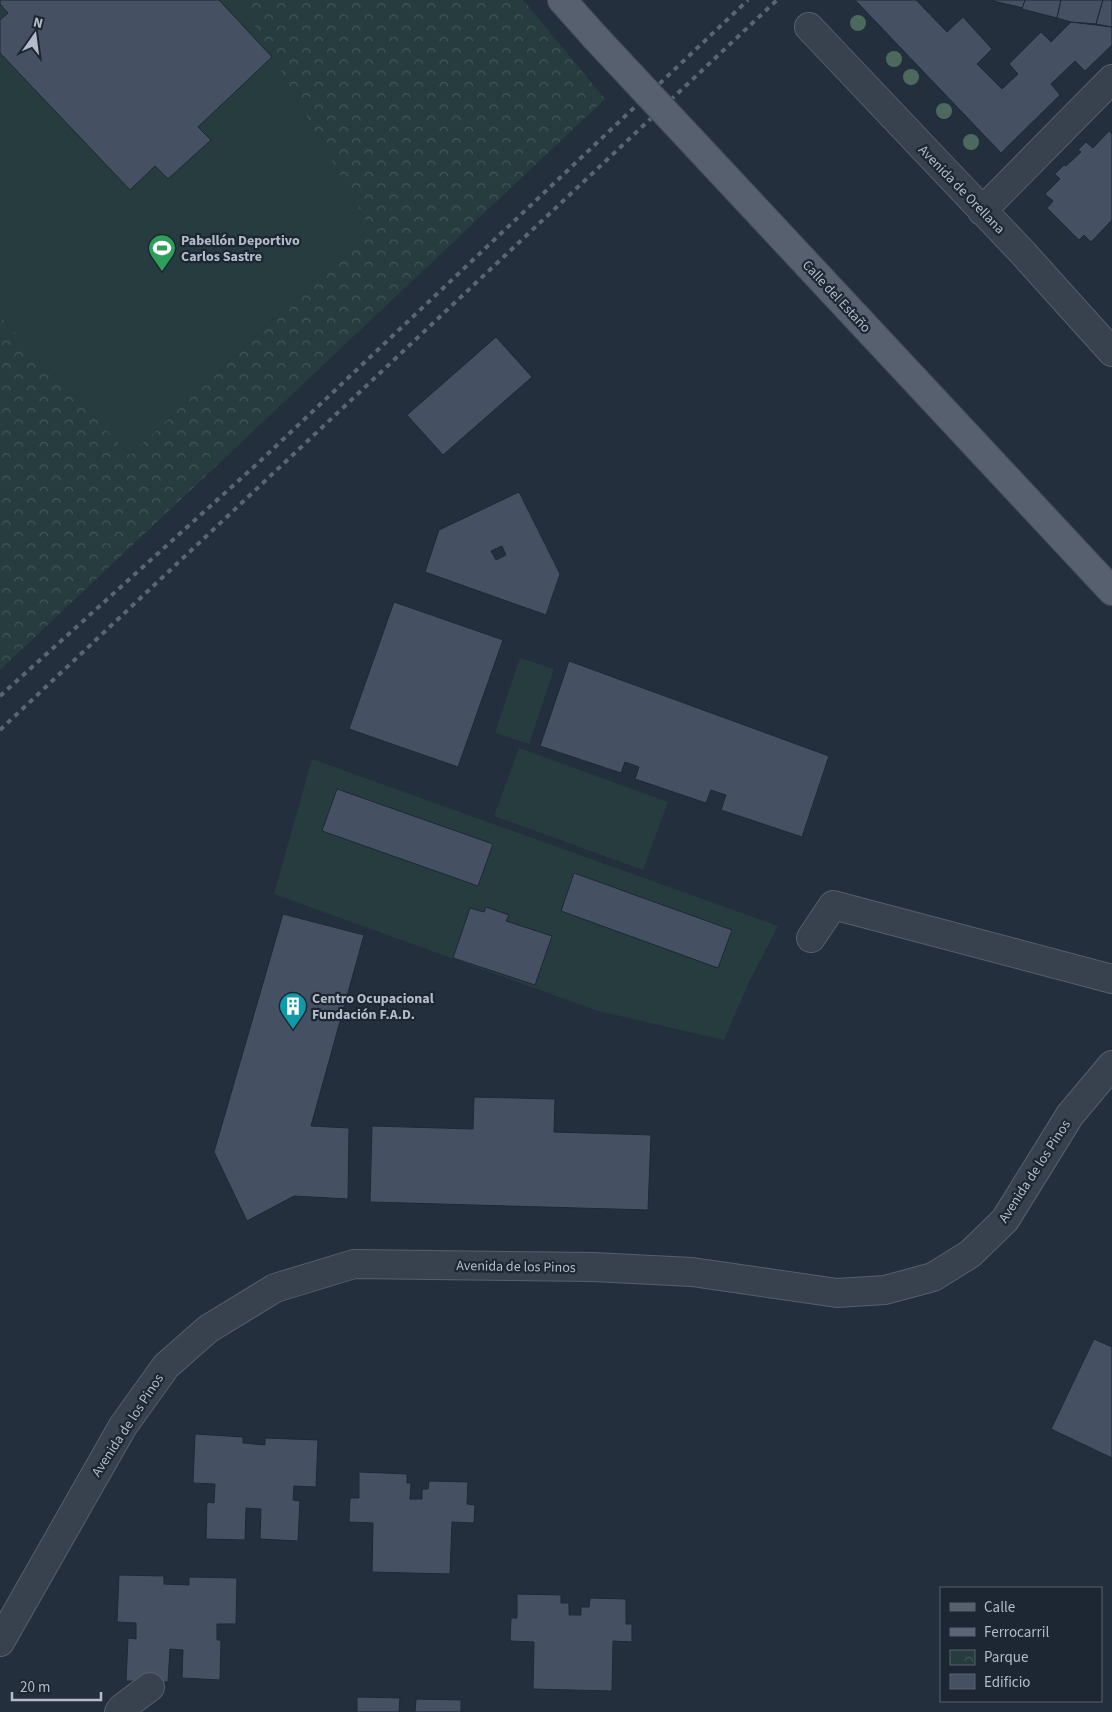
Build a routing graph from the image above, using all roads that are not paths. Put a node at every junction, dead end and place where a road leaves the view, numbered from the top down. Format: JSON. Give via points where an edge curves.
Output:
{"nodes":[{"id":1,"x":562,"y":0,"type":"edge"},
{"id":2,"x":809,"y":27,"type":"dead end"},
{"id":3,"x":1112,"y":79,"type":"edge"},
{"id":4,"x":982,"y":211,"type":"junction"},
{"id":5,"x":1109,"y":343,"type":"edge"},
{"id":6,"x":1112,"y":591,"type":"edge"},
{"id":7,"x":811,"y":938,"type":"dead end"},
{"id":8,"x":1112,"y":979,"type":"edge"},
{"id":9,"x":1112,"y":1065,"type":"edge"},
{"id":10,"x":9,"y":1605,"type":"edge"},
{"id":11,"x":0,"y":1642,"type":"edge"},
{"id":12,"x":150,"y":1687,"type":"dead end"},
{"id":13,"x":119,"y":1712,"type":"edge"}],
"edges":[{"from":1,"to":6,"type":"main road","name":"Calle del Estaño","bridge":true},
{"from":2,"to":4,"type":"street","name":"Avenida de Orellana"},
{"from":3,"to":4,"type":"street"},
{"from":4,"to":5,"type":"street","name":"Avenida de Orellana"},
{"from":7,"to":8,"type":"street","via":[[833,905]]},
{"from":9,"to":10,"type":"street","name":"Avenida de los Pinos","via":[[1070,1115],[1005,1220],[970,1254],[933,1277],[885,1290],[837,1293],[692,1272],[593,1266],[354,1264],[274,1288],[208,1329],[166,1366],[123,1426]]},
{"from":10,"to":11,"type":"street","name":"Avenida de los Pinos"},
{"from":12,"to":13,"type":"street"}]}
